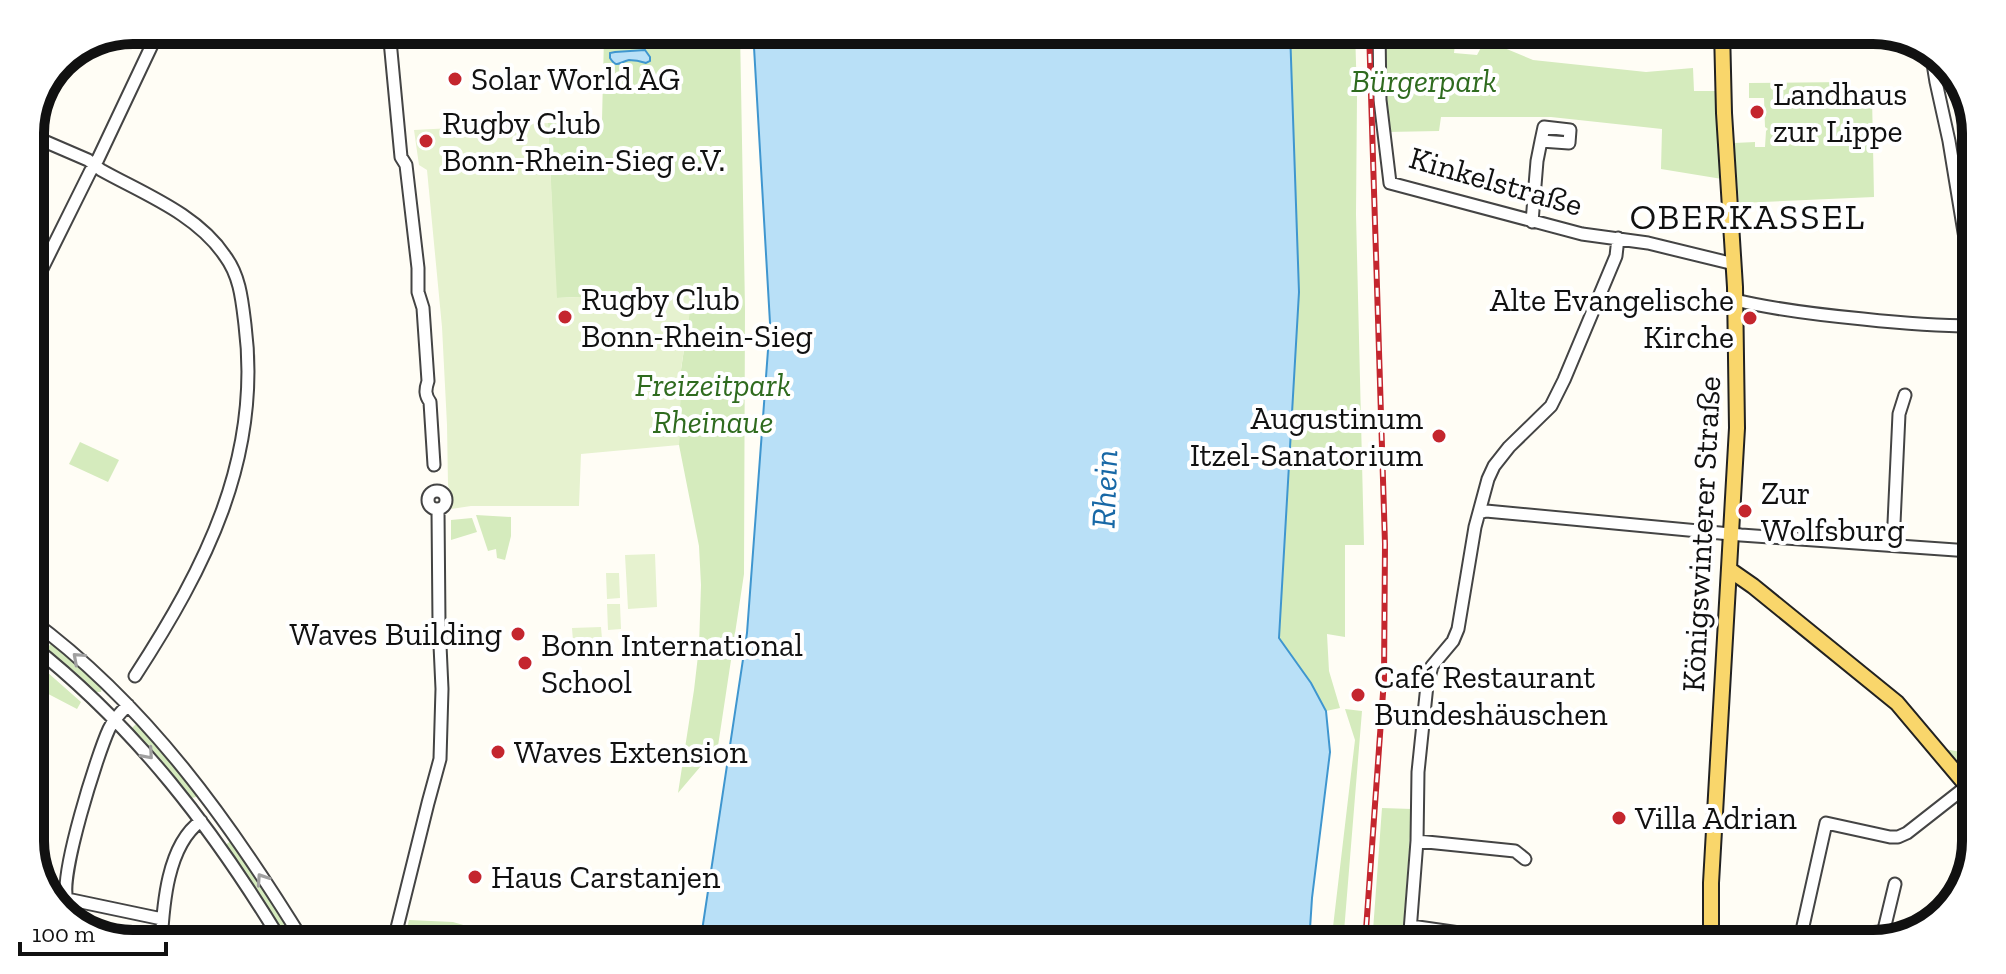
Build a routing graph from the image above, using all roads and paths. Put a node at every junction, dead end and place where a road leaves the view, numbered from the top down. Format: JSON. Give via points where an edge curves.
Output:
{"nodes":[{"id":1,"x":152,"y":44,"type":"edge"},
{"id":2,"x":390,"y":44,"type":"edge"},
{"id":3,"x":1379,"y":44,"type":"edge"},
{"id":4,"x":1722,"y":44,"type":"edge"},
{"id":5,"x":1934,"y":68,"type":"edge"},
{"id":6,"x":44,"y":141,"type":"edge"},
{"id":7,"x":1541,"y":141,"type":"dead end"},
{"id":8,"x":94,"y":165,"type":"junction"},
{"id":9,"x":1962,"y":220,"type":"edge"},
{"id":10,"x":1532,"y":222,"type":"junction"},
{"id":11,"x":1618,"y":238,"type":"junction"},
{"id":12,"x":1734,"y":264,"type":"junction"},
{"id":13,"x":44,"y":265,"type":"edge"},
{"id":14,"x":1735,"y":300,"type":"junction"},
{"id":15,"x":1962,"y":326,"type":"edge"},
{"id":16,"x":1905,"y":395,"type":"dead end"},
{"id":17,"x":434,"y":465,"type":"dead end"},
{"id":18,"x":438,"y":510,"type":"dead end"},
{"id":19,"x":1479,"y":513,"type":"junction"},
{"id":20,"x":1731,"y":534,"type":"junction"},
{"id":21,"x":1893,"y":545,"type":"junction"},
{"id":22,"x":1962,"y":550,"type":"edge"},
{"id":23,"x":1730,"y":570,"type":"junction"},
{"id":24,"x":44,"y":630,"type":"edge"},
{"id":25,"x":44,"y":655,"type":"edge"},
{"id":26,"x":135,"y":676,"type":"dead end"},
{"id":27,"x":114,"y":691,"type":"junction"},
{"id":28,"x":101,"y":704,"type":"junction"},
{"id":29,"x":128,"y":705,"type":"junction"},
{"id":30,"x":115,"y":719,"type":"junction"},
{"id":31,"x":1962,"y":780,"type":"edge"},
{"id":32,"x":1962,"y":790,"type":"edge"},
{"id":33,"x":208,"y":798,"type":"junction"},
{"id":34,"x":192,"y":809,"type":"junction"},
{"id":35,"x":223,"y":819,"type":"junction"},
{"id":36,"x":204,"y":826,"type":"junction"},
{"id":37,"x":1417,"y":841,"type":"junction"},
{"id":38,"x":1525,"y":859,"type":"dead end"},
{"id":39,"x":1895,"y":884,"type":"dead end"},
{"id":40,"x":67,"y":899,"type":"joint"},
{"id":41,"x":162,"y":919,"type":"junction"},
{"id":42,"x":1411,"y":926,"type":"junction"},
{"id":43,"x":1884,"y":929,"type":"edge"},
{"id":44,"x":162,"y":930,"type":"edge"},
{"id":45,"x":274,"y":930,"type":"edge"},
{"id":46,"x":296,"y":930,"type":"edge"},
{"id":47,"x":396,"y":930,"type":"edge"},
{"id":48,"x":1411,"y":930,"type":"edge"},
{"id":49,"x":1439,"y":930,"type":"edge"},
{"id":50,"x":1711,"y":930,"type":"edge"},
{"id":51,"x":1802,"y":930,"type":"edge"}],
"edges":[{"from":1,"to":8,"type":"street"},
{"from":2,"to":17,"type":"street","via":[[423,308]]},
{"from":3,"to":10,"type":"street","name":"Kinkelstraße","via":[[1390,183]]},
{"from":4,"to":12,"type":"main road","name":"Königswinterer Straße"},
{"from":5,"to":9,"type":"street"},
{"from":6,"to":8,"type":"street"},
{"from":7,"to":10,"type":"street"},
{"from":8,"to":13,"type":"street"},
{"from":8,"to":26,"type":"street","via":[[194,223],[224,254],[239,284],[248,347],[243,428],[228,495],[190,586]]},
{"from":10,"to":11,"type":"street","name":"Kinkelstraße"},
{"from":11,"to":12,"type":"street","name":"Kinkelstraße"},
{"from":11,"to":19,"type":"street","via":[[1616,256],[1551,406],[1494,466]]},
{"from":12,"to":14,"type":"main road","name":"Königswinterer Straße"},
{"from":14,"to":15,"type":"street","via":[[1807,314]]},
{"from":14,"to":20,"type":"main road","name":"Königswinterer Straße","via":[[1737,428]]},
{"from":16,"to":21,"type":"street","via":[[1899,414]]},
{"from":18,"to":47,"type":"street","via":[[440,759]]},
{"from":19,"to":20,"type":"street"},
{"from":19,"to":37,"type":"street","via":[[1458,629],[1432,666],[1427,685]]},
{"from":20,"to":21,"type":"street"},
{"from":20,"to":23,"type":"main road","name":"Königswinterer Straße"},
{"from":21,"to":22,"type":"street"},
{"from":23,"to":31,"type":"main road","via":[[1897,703]]},
{"from":23,"to":50,"type":"main road","name":"Königswinterer Straße"},
{"from":27,"to":24,"type":"street","one_way":true},
{"from":25,"to":28,"type":"street"},
{"from":27,"to":28,"type":"street"},
{"from":27,"to":29,"type":"street"},
{"from":28,"to":30,"type":"street"},
{"from":29,"to":30,"type":"street"},
{"from":29,"to":33,"type":"street"},
{"from":30,"to":34,"type":"street","one_way":true},
{"from":30,"to":40,"type":"street","via":[[80,818],[64,890]]},
{"from":32,"to":51,"type":"street","via":[[1898,837],[1826,823]]},
{"from":33,"to":34,"type":"street"},
{"from":33,"to":35,"type":"street"},
{"from":34,"to":36,"type":"street"},
{"from":35,"to":36,"type":"street"},
{"from":46,"to":35,"type":"street","one_way":true},
{"from":36,"to":41,"type":"street","via":[[191,828],[175,860]]},
{"from":36,"to":45,"type":"street"},
{"from":37,"to":38,"type":"street","via":[[1515,851]]},
{"from":37,"to":42,"type":"street"},
{"from":39,"to":43,"type":"street"},
{"from":40,"to":41,"type":"street"},
{"from":41,"to":44,"type":"street"},
{"from":42,"to":48,"type":"street"},
{"from":42,"to":49,"type":"street"}]}
